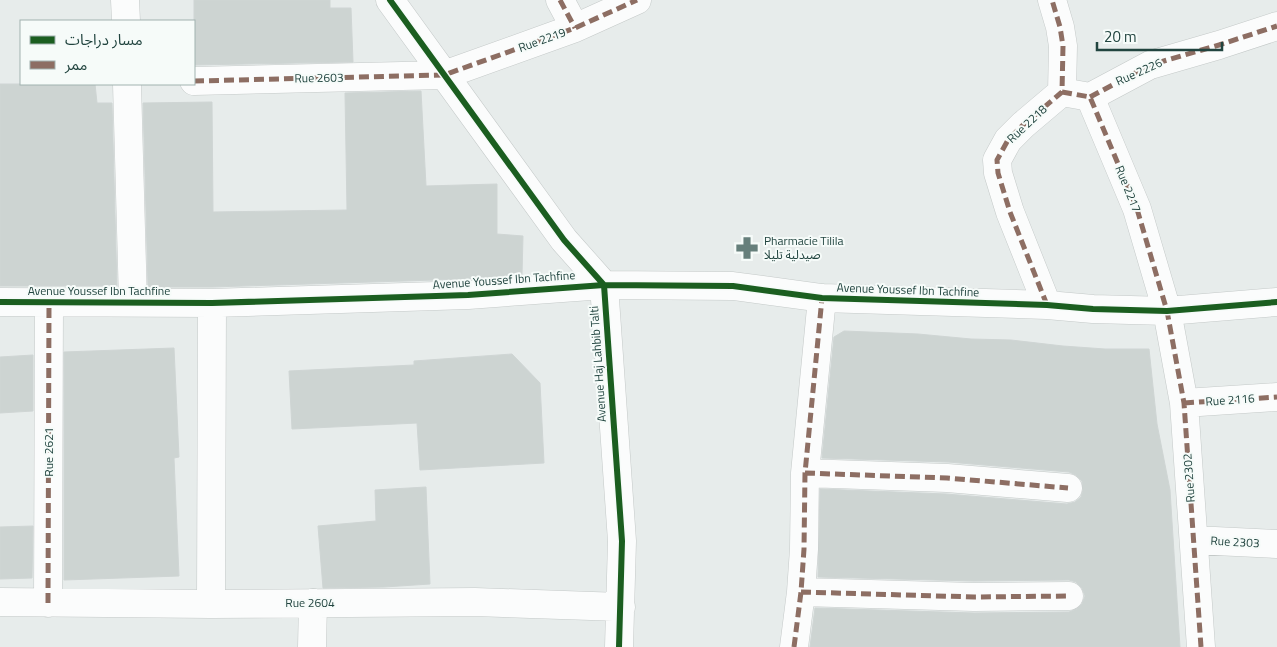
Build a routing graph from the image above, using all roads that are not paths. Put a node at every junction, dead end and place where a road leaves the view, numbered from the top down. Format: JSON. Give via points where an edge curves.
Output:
{"nodes":[{"id":1,"x":125,"y":0,"type":"edge"},
{"id":2,"x":390,"y":0,"type":"edge"},
{"id":3,"x":560,"y":0,"type":"edge"},
{"id":4,"x":637,"y":0,"type":"edge"},
{"id":5,"x":1052,"y":0,"type":"edge"},
{"id":6,"x":126,"y":20,"type":"edge"},
{"id":7,"x":1277,"y":26,"type":"edge"},
{"id":8,"x":575,"y":28,"type":"junction"},
{"id":9,"x":444,"y":75,"type":"junction"},
{"id":10,"x":195,"y":81,"type":"edge"},
{"id":11,"x":127,"y":85,"type":"edge"},
{"id":12,"x":1062,"y":92,"type":"junction"},
{"id":13,"x":1090,"y":98,"type":"junction"},
{"id":14,"x":604,"y":285,"type":"junction"},
{"id":15,"x":822,"y":298,"type":"junction"},
{"id":16,"x":0,"y":302,"type":"edge"},
{"id":17,"x":49,"y":302,"type":"junction"},
{"id":18,"x":133,"y":302,"type":"junction"},
{"id":19,"x":1277,"y":302,"type":"edge"},
{"id":20,"x":212,"y":303,"type":"junction"},
{"id":21,"x":1047,"y":305,"type":"junction"},
{"id":22,"x":1166,"y":311,"type":"junction"},
{"id":23,"x":1277,"y":397,"type":"edge"},
{"id":24,"x":1184,"y":403,"type":"junction"},
{"id":25,"x":805,"y":473,"type":"junction"},
{"id":26,"x":1068,"y":488,"type":"dead end"},
{"id":27,"x":1194,"y":540,"type":"junction"},
{"id":28,"x":1277,"y":544,"type":"edge"},
{"id":29,"x":801,"y":592,"type":"junction"},
{"id":30,"x":1069,"y":596,"type":"dead end"},
{"id":31,"x":0,"y":602,"type":"edge"},
{"id":32,"x":48,"y":603,"type":"junction"},
{"id":33,"x":313,"y":603,"type":"junction"},
{"id":34,"x":211,"y":604,"type":"junction"},
{"id":35,"x":621,"y":606,"type":"junction"},
{"id":36,"x":312,"y":647,"type":"edge"},
{"id":37,"x":619,"y":647,"type":"edge"},
{"id":38,"x":794,"y":647,"type":"edge"},
{"id":39,"x":1201,"y":647,"type":"edge"}],
"edges":[{"from":1,"to":6,"type":"street"},
{"from":2,"to":9,"type":"street"},
{"from":3,"to":8,"type":"street"},
{"from":4,"to":8,"type":"street","name":"Rue 2219"},
{"from":5,"to":12,"type":"street","via":[[1063,46]]},
{"from":7,"to":13,"type":"street","name":"Rue 2226","via":[[1150,64]]},
{"from":8,"to":9,"type":"street","name":"Rue 2219"},
{"from":9,"to":10,"type":"street","name":"Rue 2603"},
{"from":9,"to":14,"type":"street","via":[[564,240]]},
{"from":11,"to":18,"type":"street"},
{"from":12,"to":13,"type":"street"},
{"from":12,"to":21,"type":"street","name":"Rue 2218","via":[[1013,135],[997,160],[1010,212]]},
{"from":13,"to":22,"type":"street","name":"Rue 2217","via":[[1137,209]]},
{"from":14,"to":15,"type":"street","name":"Avenue Youssef Ibn Tachfine","via":[[732,286]]},
{"from":14,"to":20,"type":"street","name":"Avenue Youssef Ibn Tachfine","via":[[468,295]]},
{"from":14,"to":35,"type":"street","name":"Avenue Haj Lahbib Talti","via":[[622,541]]},
{"from":15,"to":21,"type":"street","name":"Avenue Youssef Ibn Tachfine"},
{"from":15,"to":25,"type":"street"},
{"from":16,"to":17,"type":"street","name":"Avenue Youssef Ibn Tachfine"},
{"from":17,"to":18,"type":"street","name":"Avenue Youssef Ibn Tachfine"},
{"from":17,"to":32,"type":"street","name":"Rue 2621"},
{"from":18,"to":20,"type":"street","name":"Avenue Youssef Ibn Tachfine"},
{"from":19,"to":22,"type":"street","name":"Avenue Youssef Ibn Tachfine"},
{"from":20,"to":34,"type":"street"},
{"from":21,"to":22,"type":"street","name":"Avenue Youssef Ibn Tachfine"},
{"from":22,"to":24,"type":"street","name":"Rue 2302"},
{"from":23,"to":24,"type":"street","name":"Rue 2116"},
{"from":24,"to":27,"type":"street","name":"Rue 2302"},
{"from":25,"to":26,"type":"street","via":[[947,478]]},
{"from":25,"to":29,"type":"street"},
{"from":27,"to":28,"type":"street","name":"Rue 2303"},
{"from":27,"to":39,"type":"street","name":"Rue 2302"},
{"from":29,"to":30,"type":"street"},
{"from":29,"to":38,"type":"street"},
{"from":31,"to":32,"type":"street","name":"Rue 2604"},
{"from":32,"to":34,"type":"street","name":"Rue 2604"},
{"from":33,"to":34,"type":"street","name":"Rue 2604"},
{"from":33,"to":35,"type":"street","name":"Rue 2604","via":[[475,602]]},
{"from":33,"to":36,"type":"street"},
{"from":35,"to":37,"type":"street","name":"Avenue Haj Lahbib Talti"}]}
